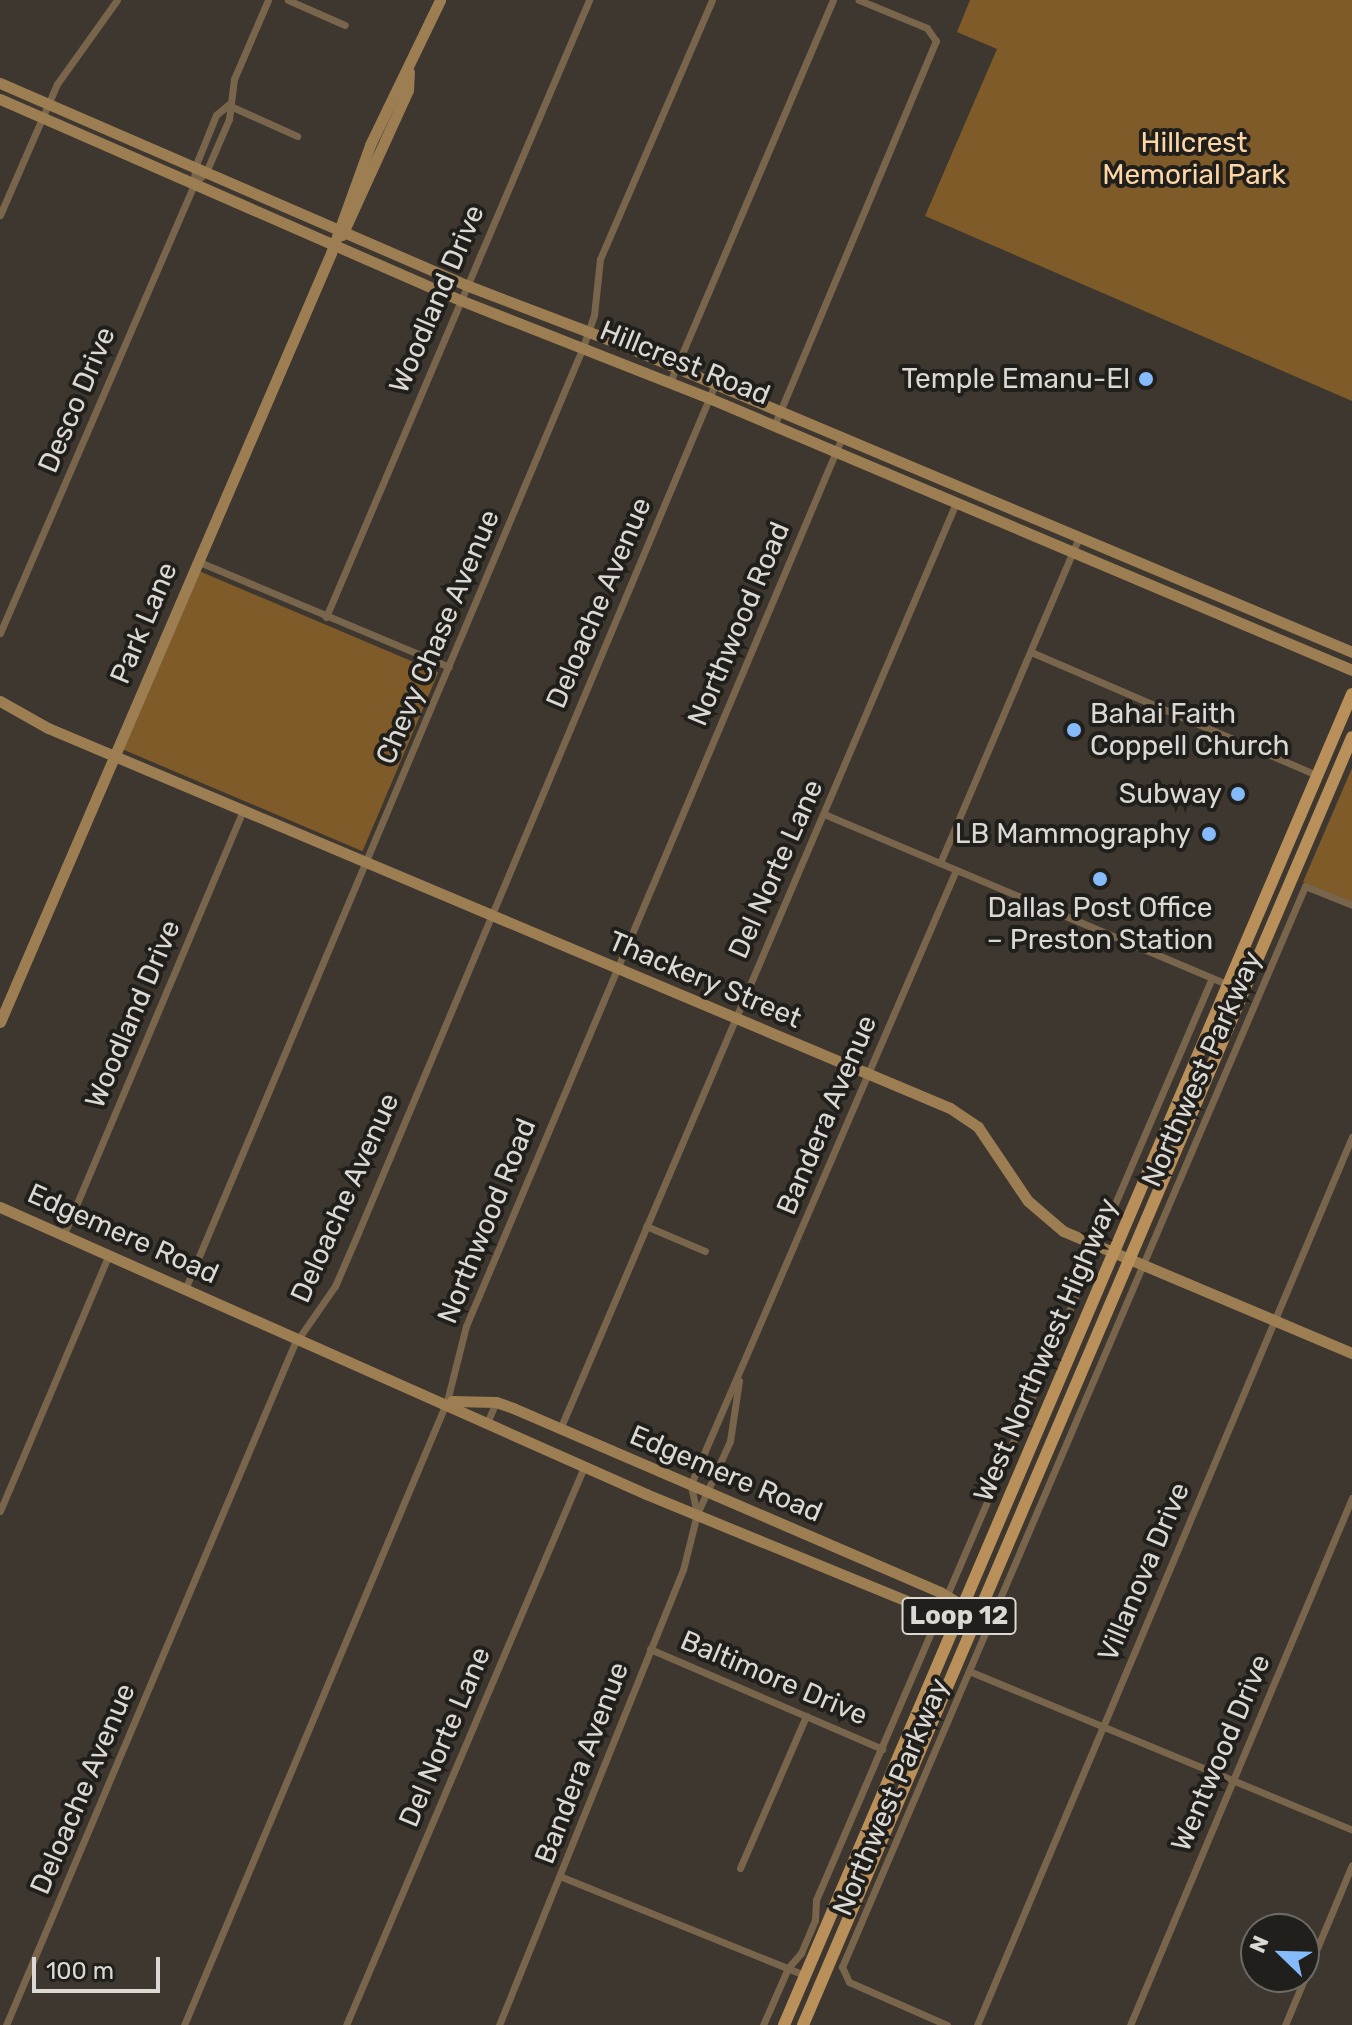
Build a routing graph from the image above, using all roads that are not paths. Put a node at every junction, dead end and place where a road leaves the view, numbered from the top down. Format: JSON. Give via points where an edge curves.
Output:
{"nodes":[{"id":1,"x":117,"y":0,"type":"edge"},
{"id":2,"x":268,"y":0,"type":"edge"},
{"id":3,"x":288,"y":0,"type":"edge"},
{"id":4,"x":440,"y":0,"type":"edge"},
{"id":5,"x":589,"y":0,"type":"edge"},
{"id":6,"x":712,"y":0,"type":"edge"},
{"id":7,"x":833,"y":0,"type":"edge"},
{"id":8,"x":859,"y":0,"type":"edge"},
{"id":9,"x":345,"y":25,"type":"dead end"},
{"id":10,"x":0,"y":83,"type":"edge"},
{"id":11,"x":0,"y":99,"type":"edge"},
{"id":12,"x":48,"y":104,"type":"junction"},
{"id":13,"x":228,"y":105,"type":"junction"},
{"id":14,"x":42,"y":118,"type":"junction"},
{"id":15,"x":297,"y":136,"type":"dead end"},
{"id":16,"x":200,"y":169,"type":"junction"},
{"id":17,"x":194,"y":184,"type":"junction"},
{"id":18,"x":0,"y":215,"type":"edge"},
{"id":19,"x":341,"y":230,"type":"junction"},
{"id":20,"x":334,"y":245,"type":"junction"},
{"id":21,"x":466,"y":285,"type":"junction"},
{"id":22,"x":460,"y":300,"type":"junction"},
{"id":23,"x":589,"y":332,"type":"junction"},
{"id":24,"x":583,"y":347,"type":"junction"},
{"id":25,"x":676,"y":367,"type":"junction"},
{"id":26,"x":670,"y":382,"type":"junction"},
{"id":27,"x":715,"y":384,"type":"junction"},
{"id":28,"x":709,"y":398,"type":"junction"},
{"id":29,"x":780,"y":411,"type":"junction"},
{"id":30,"x":774,"y":426,"type":"junction"},
{"id":31,"x":842,"y":437,"type":"junction"},
{"id":32,"x":836,"y":452,"type":"junction"},
{"id":33,"x":966,"y":490,"type":"junction"},
{"id":34,"x":960,"y":504,"type":"junction"},
{"id":35,"x":1079,"y":537,"type":"junction"},
{"id":36,"x":1073,"y":552,"type":"junction"},
{"id":37,"x":197,"y":561,"type":"junction"},
{"id":38,"x":1158,"y":569,"type":"junction"},
{"id":39,"x":1152,"y":585,"type":"junction"},
{"id":40,"x":1250,"y":609,"type":"junction"},
{"id":41,"x":326,"y":617,"type":"junction"},
{"id":42,"x":1244,"y":624,"type":"junction"},
{"id":43,"x":0,"y":633,"type":"edge"},
{"id":44,"x":1031,"y":652,"type":"junction"},
{"id":45,"x":1352,"y":652,"type":"edge"},
{"id":46,"x":449,"y":667,"type":"junction"},
{"id":47,"x":1352,"y":670,"type":"edge"},
{"id":48,"x":1352,"y":694,"type":"edge"},
{"id":49,"x":0,"y":701,"type":"edge"},
{"id":50,"x":1352,"y":737,"type":"edge"},
{"id":51,"x":113,"y":755,"type":"junction"},
{"id":52,"x":1316,"y":775,"type":"junction"},
{"id":53,"x":243,"y":810,"type":"junction"},
{"id":54,"x":824,"y":814,"type":"junction"},
{"id":55,"x":366,"y":863,"type":"junction"},
{"id":56,"x":940,"y":863,"type":"junction"},
{"id":57,"x":956,"y":870,"type":"junction"},
{"id":58,"x":1352,"y":905,"type":"edge"},
{"id":59,"x":491,"y":914,"type":"junction"},
{"id":60,"x":617,"y":969,"type":"junction"},
{"id":61,"x":1212,"y":978,"type":"junction"},
{"id":62,"x":1227,"y":984,"type":"junction"},
{"id":63,"x":1244,"y":992,"type":"junction"},
{"id":64,"x":734,"y":1019,"type":"junction"},
{"id":65,"x":0,"y":1022,"type":"edge"},
{"id":66,"x":867,"y":1075,"type":"junction"},
{"id":67,"x":1352,"y":1137,"type":"edge"},
{"id":68,"x":0,"y":1207,"type":"edge"},
{"id":69,"x":646,"y":1226,"type":"junction"},
{"id":70,"x":64,"y":1234,"type":"junction"},
{"id":71,"x":1096,"y":1247,"type":"junction"},
{"id":72,"x":705,"y":1251,"type":"dead end"},
{"id":73,"x":109,"y":1254,"type":"junction"},
{"id":74,"x":1113,"y":1254,"type":"junction"},
{"id":75,"x":1134,"y":1263,"type":"junction"},
{"id":76,"x":186,"y":1287,"type":"junction"},
{"id":77,"x":1274,"y":1320,"type":"junction"},
{"id":78,"x":300,"y":1338,"type":"junction"},
{"id":79,"x":1352,"y":1353,"type":"edge"},
{"id":80,"x":739,"y":1379,"type":"junction"},
{"id":81,"x":447,"y":1401,"type":"junction"},
{"id":82,"x":496,"y":1402,"type":"junction"},
{"id":83,"x":487,"y":1423,"type":"junction"},
{"id":84,"x":560,"y":1429,"type":"junction"},
{"id":85,"x":584,"y":1467,"type":"junction"},
{"id":86,"x":691,"y":1485,"type":"junction"},
{"id":87,"x":708,"y":1492,"type":"junction"},
{"id":88,"x":1352,"y":1498,"type":"edge"},
{"id":89,"x":0,"y":1511,"type":"edge"},
{"id":90,"x":697,"y":1514,"type":"junction"},
{"id":91,"x":948,"y":1596,"type":"junction"},
{"id":92,"x":963,"y":1606,"type":"junction"},
{"id":93,"x":939,"y":1618,"type":"junction"},
{"id":94,"x":975,"y":1622,"type":"junction"},
{"id":95,"x":956,"y":1623,"type":"junction"},
{"id":96,"x":650,"y":1649,"type":"junction"},
{"id":97,"x":969,"y":1671,"type":"junction"},
{"id":98,"x":806,"y":1716,"type":"junction"},
{"id":99,"x":1103,"y":1726,"type":"junction"},
{"id":100,"x":882,"y":1749,"type":"junction"},
{"id":101,"x":1233,"y":1780,"type":"junction"},
{"id":102,"x":1352,"y":1830,"type":"edge"},
{"id":103,"x":1352,"y":1865,"type":"edge"},
{"id":104,"x":740,"y":1868,"type":"dead end"},
{"id":105,"x":562,"y":1877,"type":"junction"},
{"id":106,"x":788,"y":1968,"type":"junction"},
{"id":107,"x":804,"y":1976,"type":"junction"},
{"id":108,"x":6,"y":2025,"type":"edge"},
{"id":109,"x":184,"y":2025,"type":"edge"},
{"id":110,"x":346,"y":2025,"type":"edge"},
{"id":111,"x":499,"y":2025,"type":"edge"},
{"id":112,"x":763,"y":2025,"type":"edge"},
{"id":113,"x":784,"y":2025,"type":"edge"},
{"id":114,"x":791,"y":2025,"type":"edge"},
{"id":115,"x":803,"y":2025,"type":"edge"},
{"id":116,"x":947,"y":2025,"type":"edge"},
{"id":117,"x":977,"y":2025,"type":"edge"},
{"id":118,"x":1130,"y":2025,"type":"edge"},
{"id":119,"x":1285,"y":2025,"type":"edge"}],
"edges":[{"from":1,"to":12,"type":"street","via":[[63,74]]},
{"from":2,"to":13,"type":"street","name":"Desco Drive"},
{"from":3,"to":9,"type":"street"},
{"from":4,"to":19,"type":"street","name":"Park Lane","via":[[370,145]]},
{"from":5,"to":21,"type":"street","name":"Woodland Drive"},
{"from":6,"to":23,"type":"street","name":"Chevy Chase Avenue","via":[[600,259]]},
{"from":7,"to":25,"type":"street"},
{"from":8,"to":29,"type":"street","via":[[927,28],[936,41]]},
{"from":10,"to":12,"type":"street","name":"Hillcrest Road"},
{"from":11,"to":14,"type":"street","name":"Hillcrest Road"},
{"from":12,"to":14,"type":"street"},
{"from":12,"to":16,"type":"street","name":"Hillcrest Road"},
{"from":13,"to":15,"type":"street"},
{"from":13,"to":16,"type":"street","name":"Desco Drive","via":[[229,119]]},
{"from":13,"to":16,"type":"street","name":"Desco Drive","via":[[216,115]]},
{"from":14,"to":17,"type":"street","name":"Hillcrest Road"},
{"from":14,"to":18,"type":"street"},
{"from":16,"to":17,"type":"street","name":"Desco Drive"},
{"from":16,"to":19,"type":"street","name":"Hillcrest Road"},
{"from":17,"to":20,"type":"street","name":"Hillcrest Road"},
{"from":17,"to":43,"type":"street","name":"Desco Drive"},
{"from":19,"to":20,"type":"street","name":"Park Lane"},
{"from":19,"to":21,"type":"street","name":"Hillcrest Road"},
{"from":20,"to":22,"type":"street","name":"Hillcrest Road"},
{"from":20,"to":37,"type":"street","name":"Park Lane"},
{"from":21,"to":22,"type":"street","name":"Woodland Drive"},
{"from":21,"to":23,"type":"street","name":"Hillcrest Road"},
{"from":22,"to":24,"type":"street","name":"Hillcrest Road"},
{"from":22,"to":41,"type":"street","name":"Woodland Drive"},
{"from":23,"to":24,"type":"street","name":"Chevy Chase Avenue"},
{"from":23,"to":25,"type":"street","name":"Hillcrest Road"},
{"from":24,"to":26,"type":"street","name":"Hillcrest Road"},
{"from":24,"to":46,"type":"street","name":"Chevy Chase Avenue"},
{"from":25,"to":26,"type":"street"},
{"from":25,"to":27,"type":"street","name":"Hillcrest Road"},
{"from":26,"to":28,"type":"street","name":"Hillcrest Road"},
{"from":27,"to":28,"type":"street","name":"Deloache Avenue"},
{"from":27,"to":29,"type":"street","name":"Hillcrest Road"},
{"from":28,"to":30,"type":"street","name":"Hillcrest Road"},
{"from":28,"to":59,"type":"street","name":"Deloache Avenue"},
{"from":29,"to":30,"type":"street"},
{"from":29,"to":31,"type":"street","name":"Hillcrest Road"},
{"from":30,"to":32,"type":"street","name":"Hillcrest Road"},
{"from":31,"to":32,"type":"street","name":"Northwood Road"},
{"from":31,"to":33,"type":"street","name":"Hillcrest Road"},
{"from":32,"to":34,"type":"street","name":"Hillcrest Road"},
{"from":32,"to":60,"type":"street","name":"Northwood Road"},
{"from":33,"to":34,"type":"street"},
{"from":33,"to":35,"type":"street","name":"Hillcrest Road"},
{"from":34,"to":36,"type":"street","name":"Hillcrest Road"},
{"from":34,"to":54,"type":"street","name":"Del Norte Lane"},
{"from":35,"to":36,"type":"street"},
{"from":35,"to":38,"type":"street","name":"Hillcrest Road"},
{"from":36,"to":39,"type":"street","name":"Hillcrest Road"},
{"from":36,"to":44,"type":"street"},
{"from":37,"to":41,"type":"street"},
{"from":37,"to":51,"type":"street","name":"Park Lane"},
{"from":38,"to":39,"type":"street"},
{"from":38,"to":40,"type":"street","name":"Hillcrest Road"},
{"from":39,"to":42,"type":"street","name":"Hillcrest Road"},
{"from":40,"to":42,"type":"street"},
{"from":40,"to":45,"type":"street","name":"Hillcrest Road"},
{"from":41,"to":46,"type":"street"},
{"from":42,"to":47,"type":"street","name":"Hillcrest Road"},
{"from":44,"to":52,"type":"street"},
{"from":44,"to":56,"type":"street"},
{"from":46,"to":55,"type":"street","name":"Chevy Chase Avenue"},
{"from":48,"to":52,"type":"main road","name":"West Northwest Highway","number":"Loop 12"},
{"from":49,"to":51,"type":"street","name":"Thackery Street","via":[[30,720]]},
{"from":50,"to":63,"type":"main road","name":"West Northwest Highway","number":"Loop 12"},
{"from":51,"to":53,"type":"street","name":"Thackery Street"},
{"from":51,"to":65,"type":"street","name":"Park Lane"},
{"from":52,"to":62,"type":"main road","name":"West Northwest Highway","number":"Loop 12"},
{"from":53,"to":55,"type":"street","name":"Thackery Street"},
{"from":53,"to":70,"type":"street","name":"Woodland Drive"},
{"from":54,"to":56,"type":"street"},
{"from":54,"to":64,"type":"street","name":"Del Norte Lane"},
{"from":55,"to":59,"type":"street","name":"Thackery Street"},
{"from":55,"to":76,"type":"street","name":"Chevy Chase Avenue"},
{"from":56,"to":57,"type":"street"},
{"from":57,"to":61,"type":"street"},
{"from":57,"to":66,"type":"street","name":"Bandera Avenue"},
{"from":58,"to":75,"type":"street","name":"Northwest Parkway","via":[[1305,886]]},
{"from":59,"to":60,"type":"street","name":"Thackery Street"},
{"from":59,"to":78,"type":"street","name":"Deloache Avenue","via":[[335,1286]]},
{"from":60,"to":64,"type":"street","name":"Thackery Street"},
{"from":60,"to":81,"type":"street","name":"Northwood Road","via":[[466,1326]]},
{"from":61,"to":62,"type":"street"},
{"from":61,"to":71,"type":"street"},
{"from":62,"to":63,"type":"main road"},
{"from":62,"to":74,"type":"main road","name":"West Northwest Highway","number":"Loop 12"},
{"from":63,"to":75,"type":"main road","name":"West Northwest Highway","number":"Loop 12"},
{"from":64,"to":66,"type":"street","name":"Thackery Street"},
{"from":64,"to":69,"type":"street","name":"Del Norte Lane"},
{"from":66,"to":71,"type":"street","name":"Thackery Street","via":[[963,1116],[991,1143],[1035,1210]]},
{"from":66,"to":80,"type":"street","name":"Bandera Avenue"},
{"from":67,"to":77,"type":"street","name":"Villanova Drive"},
{"from":68,"to":70,"type":"street","name":"Edgemere Road"},
{"from":69,"to":72,"type":"street"},
{"from":69,"to":84,"type":"street","name":"Del Norte Lane"},
{"from":70,"to":73,"type":"street","name":"Edgemere Road"},
{"from":71,"to":74,"type":"street","name":"Thackery Street"},
{"from":71,"to":91,"type":"street"},
{"from":73,"to":76,"type":"street","name":"Edgemere Road"},
{"from":73,"to":89,"type":"street"},
{"from":74,"to":75,"type":"street","name":"Thackery Street"},
{"from":74,"to":92,"type":"main road","name":"West Northwest Highway","number":"Loop 12"},
{"from":75,"to":77,"type":"street","name":"Thackery Street"},
{"from":75,"to":94,"type":"main road","name":"West Northwest Highway","number":"Loop 12"},
{"from":75,"to":97,"type":"street","name":"Northwest Parkway"},
{"from":76,"to":78,"type":"street","name":"Edgemere Road"},
{"from":77,"to":79,"type":"street","name":"Thackery Street"},
{"from":77,"to":99,"type":"street","name":"Villanova Drive"},
{"from":78,"to":81,"type":"street","name":"Edgemere Road"},
{"from":78,"to":108,"type":"street","name":"Deloache Avenue"},
{"from":80,"to":86,"type":"street","name":"Bandera Avenue"},
{"from":80,"to":87,"type":"street","name":"Bandera Avenue","via":[[732,1433]]},
{"from":81,"to":82,"type":"street","name":"Edgemere Road"},
{"from":81,"to":83,"type":"street","name":"Edgemere Road"},
{"from":81,"to":109,"type":"street","name":"Northwood Road"},
{"from":82,"to":83,"type":"street"},
{"from":82,"to":84,"type":"street","name":"Edgemere Road"},
{"from":83,"to":85,"type":"street","name":"Edgemere Road"},
{"from":84,"to":86,"type":"street","name":"Edgemere Road"},
{"from":85,"to":90,"type":"street","name":"Edgemere Road"},
{"from":85,"to":110,"type":"street","name":"Del Norte Lane"},
{"from":86,"to":87,"type":"street","name":"Edgemere Road"},
{"from":86,"to":90,"type":"street","name":"Bandera Avenue"},
{"from":87,"to":90,"type":"street","name":"Bandera Avenue"},
{"from":87,"to":91,"type":"street","name":"Edgemere Road"},
{"from":88,"to":101,"type":"street","name":"Wentwood Drive"},
{"from":90,"to":93,"type":"street","name":"Edgemere Road"},
{"from":90,"to":96,"type":"street","name":"Bandera Avenue","via":[[683,1570]]},
{"from":91,"to":92,"type":"street","name":"Edgemere Road"},
{"from":91,"to":93,"type":"street"},
{"from":92,"to":94,"type":"street","name":"Edgemere Road"},
{"from":92,"to":95,"type":"main road","name":"West Northwest Highway","number":"Loop 12"},
{"from":93,"to":95,"type":"street","name":"Edgemere Road"},
{"from":93,"to":100,"type":"street"},
{"from":94,"to":95,"type":"street","name":"Edgemere Road"},
{"from":94,"to":115,"type":"main road","name":"West Northwest Highway","number":"Loop 12"},
{"from":95,"to":107,"type":"main road","name":"West Northwest Highway","number":"Loop 12"},
{"from":96,"to":98,"type":"street","name":"Baltimore Drive"},
{"from":96,"to":105,"type":"street","name":"Bandera Avenue"},
{"from":97,"to":99,"type":"street"},
{"from":97,"to":116,"type":"street","name":"Northwest Parkway","via":[[842,1967],[843,1976]]},
{"from":98,"to":100,"type":"street","name":"Baltimore Drive"},
{"from":98,"to":104,"type":"street"},
{"from":99,"to":101,"type":"street"},
{"from":99,"to":117,"type":"street","name":"Villanova Drive"},
{"from":100,"to":106,"type":"street","via":[[816,1900],[810,1931]]},
{"from":101,"to":102,"type":"street"},
{"from":101,"to":118,"type":"street","name":"Wentwood Drive"},
{"from":103,"to":119,"type":"street"},
{"from":105,"to":106,"type":"street"},
{"from":105,"to":111,"type":"street","name":"Bandera Avenue"},
{"from":106,"to":107,"type":"street"},
{"from":106,"to":112,"type":"street"},
{"from":107,"to":113,"type":"main road","name":"West Northwest Highway","number":"Loop 12"},
{"from":107,"to":114,"type":"main road","via":[[803,1996]]}]}
